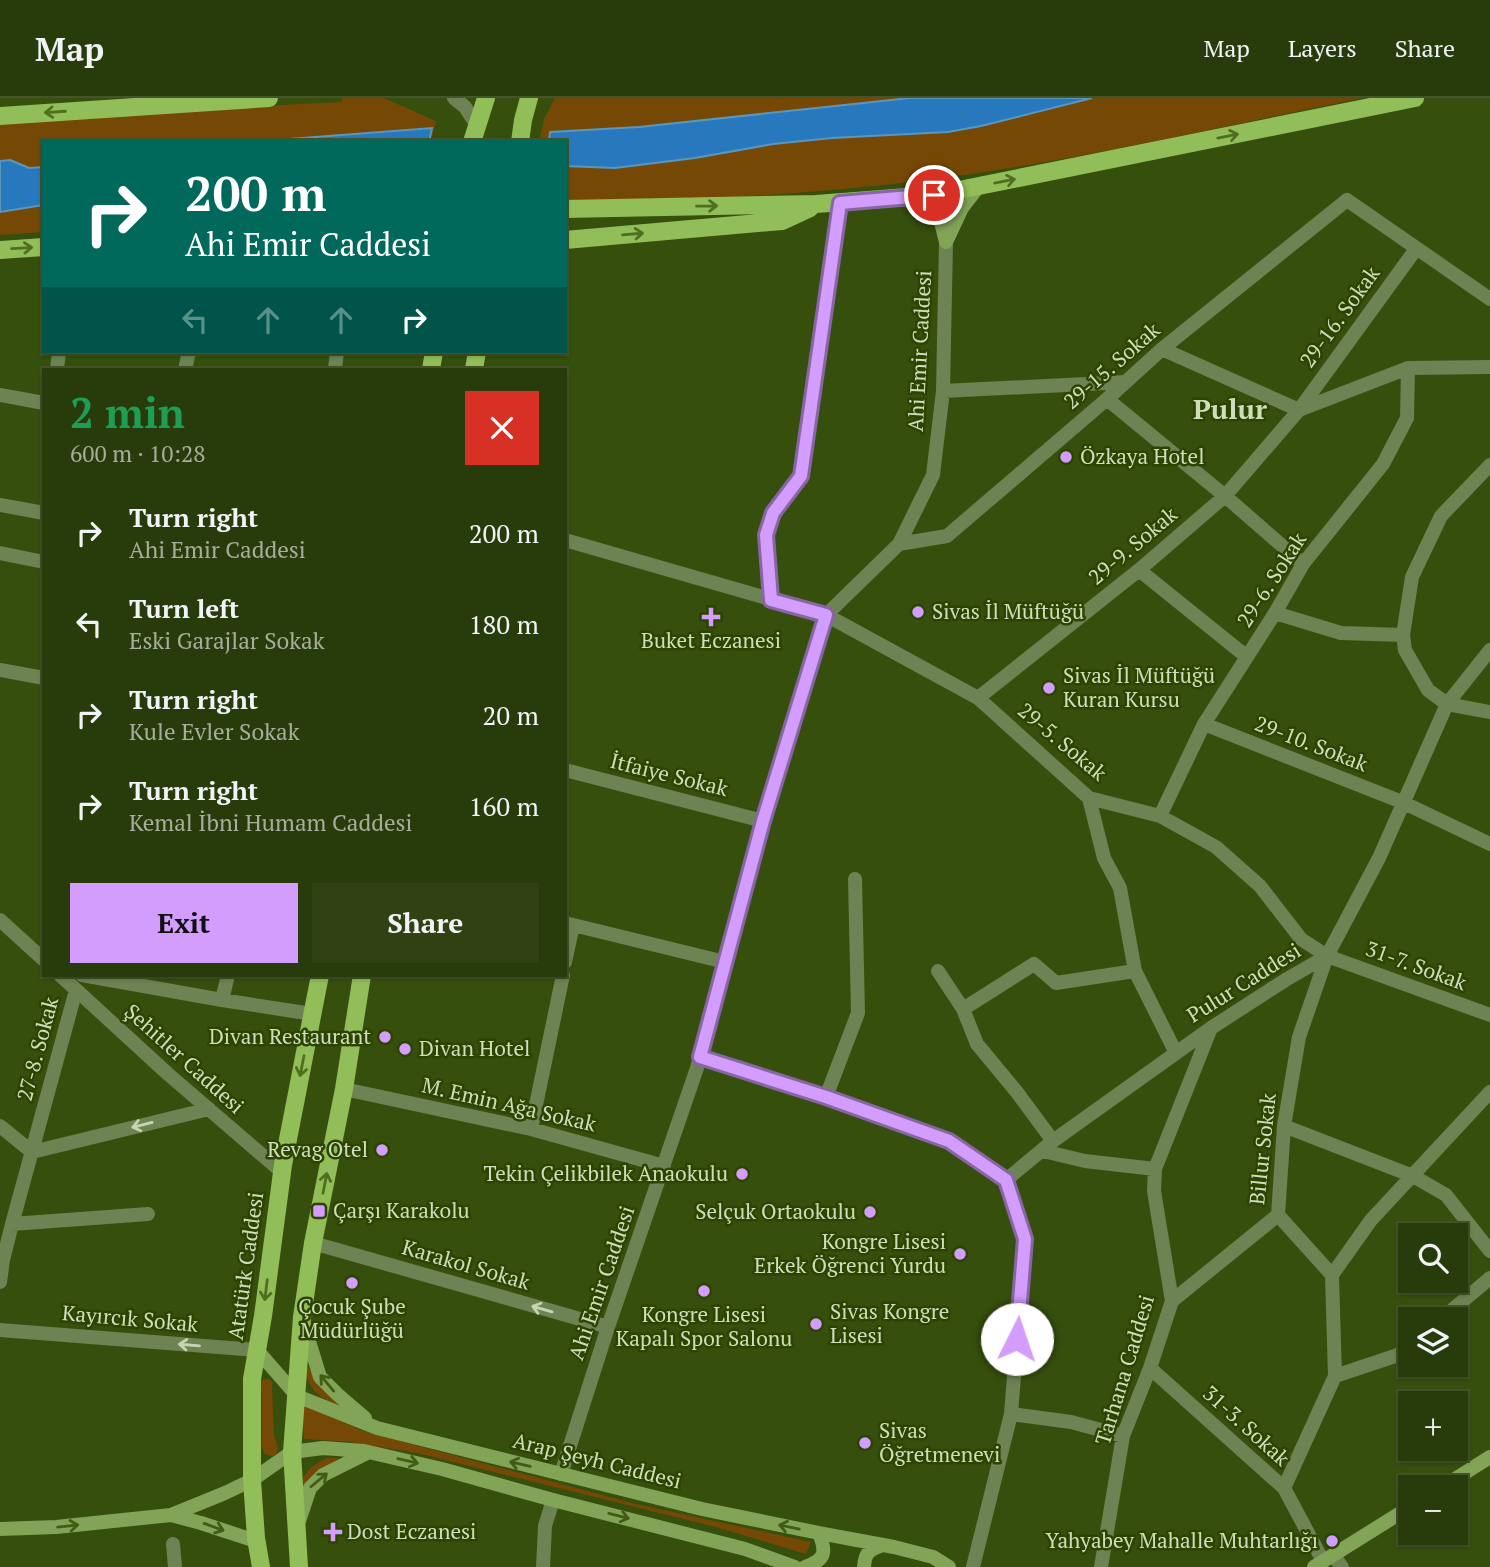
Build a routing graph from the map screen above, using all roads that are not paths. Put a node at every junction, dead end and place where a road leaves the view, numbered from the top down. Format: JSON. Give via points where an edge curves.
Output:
{"nodes":[{"id":1,"x":269,"y":98,"type":"edge"},
{"id":2,"x":454,"y":98,"type":"edge"},
{"id":3,"x":486,"y":98,"type":"edge"},
{"id":4,"x":1415,"y":98,"type":"edge"},
{"id":5,"x":528,"y":99,"type":"edge"},
{"id":6,"x":0,"y":116,"type":"edge"},
{"id":7,"x":473,"y":134,"type":"edge"},
{"id":8,"x":520,"y":140,"type":"edge"},
{"id":9,"x":979,"y":186,"type":"junction"},
{"id":10,"x":934,"y":195,"type":"junction"},
{"id":11,"x":840,"y":203,"type":"junction"},
{"id":12,"x":816,"y":204,"type":"junction"},
{"id":13,"x":567,"y":209,"type":"edge"},
{"id":14,"x":567,"y":240,"type":"edge"},
{"id":15,"x":946,"y":242,"type":"junction"},
{"id":16,"x":42,"y":247,"type":"edge"},
{"id":17,"x":1416,"y":249,"type":"junction"},
{"id":18,"x":0,"y":250,"type":"edge"},
{"id":19,"x":1490,"y":299,"type":"edge"},
{"id":20,"x":1161,"y":349,"type":"junction"},
{"id":21,"x":1490,"y":367,"type":"edge"},
{"id":22,"x":1408,"y":369,"type":"junction"},
{"id":23,"x":1126,"y":382,"type":"junction"},
{"id":24,"x":943,"y":391,"type":"junction"},
{"id":25,"x":0,"y":395,"type":"edge"},
{"id":26,"x":1107,"y":399,"type":"junction"},
{"id":27,"x":42,"y":402,"type":"edge"},
{"id":28,"x":1299,"y":410,"type":"junction"},
{"id":29,"x":1490,"y":465,"type":"edge"},
{"id":30,"x":1226,"y":496,"type":"junction"},
{"id":31,"x":0,"y":505,"type":"edge"},
{"id":32,"x":42,"y":513,"type":"edge"},
{"id":33,"x":567,"y":541,"type":"edge"},
{"id":34,"x":899,"y":544,"type":"junction"},
{"id":35,"x":0,"y":554,"type":"edge"},
{"id":36,"x":42,"y":562,"type":"edge"},
{"id":37,"x":1303,"y":564,"type":"junction"},
{"id":38,"x":1139,"y":570,"type":"junction"},
{"id":39,"x":771,"y":600,"type":"junction"},
{"id":40,"x":1275,"y":613,"type":"junction"},
{"id":41,"x":826,"y":615,"type":"junction"},
{"id":42,"x":1403,"y":635,"type":"junction"},
{"id":43,"x":1490,"y":650,"type":"edge"},
{"id":44,"x":1247,"y":657,"type":"junction"},
{"id":45,"x":0,"y":670,"type":"edge"},
{"id":46,"x":42,"y":678,"type":"edge"},
{"id":47,"x":978,"y":698,"type":"junction"},
{"id":48,"x":1447,"y":704,"type":"junction"},
{"id":49,"x":1490,"y":712,"type":"edge"},
{"id":50,"x":1204,"y":724,"type":"junction"},
{"id":51,"x":567,"y":771,"type":"edge"},
{"id":52,"x":1089,"y":798,"type":"junction"},
{"id":53,"x":1402,"y":802,"type":"junction"},
{"id":54,"x":1160,"y":816,"type":"junction"},
{"id":55,"x":763,"y":821,"type":"junction"},
{"id":56,"x":1490,"y":844,"type":"edge"},
{"id":57,"x":855,"y":880,"type":"dead end"},
{"id":58,"x":0,"y":920,"type":"edge"},
{"id":59,"x":569,"y":924,"type":"edge"},
{"id":60,"x":567,"y":943,"type":"edge"},
{"id":61,"x":1327,"y":956,"type":"junction"},
{"id":62,"x":42,"y":958,"type":"edge"},
{"id":63,"x":725,"y":962,"type":"junction"},
{"id":64,"x":937,"y":971,"type":"dead end"},
{"id":65,"x":1135,"y":971,"type":"junction"},
{"id":66,"x":62,"y":977,"type":"edge"},
{"id":67,"x":93,"y":977,"type":"edge"},
{"id":68,"x":228,"y":977,"type":"edge"},
{"id":69,"x":320,"y":977,"type":"edge"},
{"id":70,"x":362,"y":977,"type":"edge"},
{"id":71,"x":563,"y":977,"type":"edge"},
{"id":72,"x":76,"y":990,"type":"junction"},
{"id":73,"x":222,"y":1000,"type":"junction"},
{"id":74,"x":963,"y":1009,"type":"junction"},
{"id":75,"x":312,"y":1014,"type":"junction"},
{"id":76,"x":1490,"y":1015,"type":"edge"},
{"id":77,"x":1211,"y":1028,"type":"junction"},
{"id":78,"x":1176,"y":1053,"type":"junction"},
{"id":79,"x":700,"y":1057,"type":"junction"},
{"id":80,"x":344,"y":1089,"type":"junction"},
{"id":81,"x":1490,"y":1092,"type":"edge"},
{"id":82,"x":826,"y":1097,"type":"junction"},
{"id":83,"x":208,"y":1109,"type":"junction"},
{"id":84,"x":0,"y":1126,"type":"edge"},
{"id":85,"x":1284,"y":1126,"type":"junction"},
{"id":86,"x":531,"y":1129,"type":"junction"},
{"id":87,"x":1048,"y":1146,"type":"junction"},
{"id":88,"x":32,"y":1152,"type":"junction"},
{"id":89,"x":664,"y":1166,"type":"junction"},
{"id":90,"x":1155,"y":1169,"type":"junction"},
{"id":91,"x":282,"y":1172,"type":"junction"},
{"id":92,"x":1413,"y":1176,"type":"junction"},
{"id":93,"x":1006,"y":1180,"type":"junction"},
{"id":94,"x":148,"y":1214,"type":"dead end"},
{"id":95,"x":1278,"y":1215,"type":"junction"},
{"id":96,"x":12,"y":1224,"type":"junction"},
{"id":97,"x":313,"y":1242,"type":"junction"},
{"id":98,"x":1490,"y":1251,"type":"edge"},
{"id":99,"x":1,"y":1260,"type":"edge"},
{"id":100,"x":1332,"y":1275,"type":"junction"},
{"id":101,"x":1490,"y":1278,"type":"edge"},
{"id":102,"x":0,"y":1282,"type":"edge"},
{"id":103,"x":1172,"y":1301,"type":"junction"},
{"id":104,"x":1455,"y":1307,"type":"edge"},
{"id":105,"x":302,"y":1320,"type":"junction"},
{"id":106,"x":608,"y":1327,"type":"junction"},
{"id":107,"x":0,"y":1330,"type":"edge"},
{"id":108,"x":257,"y":1350,"type":"junction"},
{"id":109,"x":1398,"y":1355,"type":"edge"},
{"id":110,"x":1150,"y":1368,"type":"junction"},
{"id":111,"x":1335,"y":1376,"type":"junction"},
{"id":112,"x":297,"y":1396,"type":"junction"},
{"id":113,"x":1012,"y":1414,"type":"junction"},
{"id":114,"x":377,"y":1428,"type":"junction"},
{"id":115,"x":1123,"y":1436,"type":"junction"},
{"id":116,"x":292,"y":1452,"type":"junction"},
{"id":117,"x":368,"y":1452,"type":"junction"},
{"id":118,"x":1490,"y":1457,"type":"edge"},
{"id":119,"x":561,"y":1474,"type":"junction"},
{"id":120,"x":1462,"y":1475,"type":"edge"},
{"id":121,"x":252,"y":1480,"type":"junction"},
{"id":122,"x":1284,"y":1488,"type":"junction"},
{"id":123,"x":553,"y":1500,"type":"junction"},
{"id":124,"x":171,"y":1515,"type":"junction"},
{"id":125,"x":1398,"y":1515,"type":"edge"},
{"id":126,"x":0,"y":1529,"type":"edge"},
{"id":127,"x":296,"y":1529,"type":"junction"},
{"id":128,"x":819,"y":1533,"type":"junction"},
{"id":129,"x":256,"y":1541,"type":"junction"},
{"id":130,"x":173,"y":1544,"type":"dead end"},
{"id":131,"x":883,"y":1545,"type":"junction"},
{"id":132,"x":1328,"y":1562,"type":"edge"},
{"id":133,"x":175,"y":1567,"type":"edge"},
{"id":134,"x":261,"y":1567,"type":"edge"},
{"id":135,"x":299,"y":1567,"type":"edge"},
{"id":136,"x":542,"y":1567,"type":"edge"},
{"id":137,"x":795,"y":1567,"type":"edge"},
{"id":138,"x":805,"y":1567,"type":"edge"},
{"id":139,"x":864,"y":1567,"type":"edge"},
{"id":140,"x":949,"y":1567,"type":"edge"},
{"id":141,"x":972,"y":1567,"type":"edge"},
{"id":142,"x":1101,"y":1567,"type":"edge"}],
"edges":[{"from":1,"to":6,"type":"main road","one_way":true},
{"from":2,"to":7,"type":"street","via":[[465,107]]},
{"from":3,"to":7,"type":"main road"},
{"from":9,"to":4,"type":"main road","one_way":true},
{"from":5,"to":8,"type":"main road"},
{"from":9,"to":10,"type":"main road"},
{"from":9,"to":15,"type":"street","name":"Ahi Emir Caddesi"},
{"from":10,"to":11,"type":"main road"},
{"from":10,"to":15,"type":"street","name":"Ahi Emir Caddesi"},
{"from":11,"to":12,"type":"main road"},
{"from":11,"to":39,"type":"street","via":[[801,476],[773,513],[766,535]]},
{"from":13,"to":12,"type":"main road","one_way":true},
{"from":14,"to":12,"type":"main road","one_way":true,"via":[[782,221]]},
{"from":15,"to":24,"type":"street","name":"Ahi Emir Caddesi"},
{"from":18,"to":16,"type":"main road","one_way":true},
{"from":17,"to":19,"type":"street"},
{"from":17,"to":20,"type":"street","name":"29-15. Sokak","via":[[1347,200]]},
{"from":17,"to":28,"type":"street","name":"29-16. Sokak"},
{"from":20,"to":23,"type":"street","name":"29-15. Sokak"},
{"from":20,"to":28,"type":"street"},
{"from":21,"to":22,"type":"street"},
{"from":22,"to":28,"type":"street"},
{"from":22,"to":37,"type":"street","name":"29-6. Sokak","via":[[1407,418],[1384,464]]},
{"from":23,"to":24,"type":"street"},
{"from":23,"to":26,"type":"street","name":"29-15. Sokak"},
{"from":24,"to":34,"type":"street","name":"Ahi Emir Caddesi","via":[[933,475]]},
{"from":25,"to":27,"type":"street"},
{"from":26,"to":30,"type":"street"},
{"from":26,"to":34,"type":"street","name":"29-15. Sokak","via":[[947,536]]},
{"from":28,"to":30,"type":"street","name":"29-9. Sokak"},
{"from":29,"to":42,"type":"street","via":[[1441,516],[1412,576]]},
{"from":30,"to":37,"type":"street"},
{"from":30,"to":38,"type":"street","name":"29-9. Sokak"},
{"from":31,"to":32,"type":"street"},
{"from":33,"to":39,"type":"street","name":"29-5. Sokak"},
{"from":34,"to":41,"type":"street","name":"Ahi Emir Caddesi"},
{"from":35,"to":36,"type":"street"},
{"from":37,"to":40,"type":"street","name":"29-6. Sokak"},
{"from":38,"to":44,"type":"street"},
{"from":38,"to":47,"type":"street","name":"29-9. Sokak"},
{"from":39,"to":41,"type":"street","name":"29-5. Sokak"},
{"from":40,"to":42,"type":"street","via":[[1341,633]]},
{"from":40,"to":44,"type":"street","name":"29-6. Sokak"},
{"from":41,"to":47,"type":"street","name":"29-5. Sokak"},
{"from":41,"to":55,"type":"street","name":"Ahi Emir Caddesi"},
{"from":42,"to":48,"type":"street","via":[[1405,650],[1427,690]]},
{"from":43,"to":48,"type":"street","name":"Pulur Caddesi"},
{"from":44,"to":50,"type":"street","name":"29-6. Sokak"},
{"from":45,"to":46,"type":"street"},
{"from":47,"to":52,"type":"street","name":"29-5. Sokak"},
{"from":48,"to":49,"type":"street"},
{"from":48,"to":53,"type":"street","name":"Pulur Caddesi"},
{"from":50,"to":53,"type":"street","name":"29-10. Sokak"},
{"from":50,"to":54,"type":"street","name":"29-6. Sokak"},
{"from":51,"to":55,"type":"street","name":"İtfaiye Sokak"},
{"from":52,"to":54,"type":"street","name":"29-5. Sokak"},
{"from":52,"to":65,"type":"street","via":[[1104,858],[1120,888]]},
{"from":53,"to":56,"type":"street","name":"29-10. Sokak"},
{"from":53,"to":61,"type":"street","name":"Pulur Caddesi","via":[[1379,858]]},
{"from":54,"to":61,"type":"street","name":"29-5. Sokak","via":[[1216,847],[1260,886],[1301,939]]},
{"from":55,"to":63,"type":"street","name":"Ahi Emir Caddesi"},
{"from":57,"to":82,"type":"street","via":[[858,1013]]},
{"from":58,"to":62,"type":"street"},
{"from":59,"to":60,"type":"street"},
{"from":59,"to":63,"type":"street"},
{"from":61,"to":76,"type":"street","name":"31-7. Sokak"},
{"from":61,"to":77,"type":"street","name":"Pulur Caddesi"},
{"from":61,"to":85,"type":"street","name":"Billur Sokak","via":[[1299,1037]]},
{"from":63,"to":79,"type":"street","name":"Ahi Emir Caddesi"},
{"from":64,"to":74,"type":"street"},
{"from":65,"to":74,"type":"street","via":[[1056,983],[1034,964]]},
{"from":65,"to":78,"type":"street"},
{"from":66,"to":72,"type":"street","name":"Şehitler Caddesi"},
{"from":67,"to":73,"type":"street"},
{"from":68,"to":73,"type":"street"},
{"from":69,"to":75,"type":"main road","name":"Atatürk Caddesi"},
{"from":70,"to":80,"type":"main road"},
{"from":71,"to":86,"type":"street"},
{"from":72,"to":83,"type":"street","name":"Şehitler Caddesi"},
{"from":72,"to":88,"type":"street","name":"27-8. Sokak"},
{"from":73,"to":75,"type":"street"},
{"from":74,"to":87,"type":"street","via":[[977,1044],[1016,1091]]},
{"from":75,"to":91,"type":"main road","name":"Atatürk Caddesi","one_way":true},
{"from":77,"to":78,"type":"street","name":"Pulur Caddesi"},
{"from":77,"to":90,"type":"street","name":"Tarhana Caddesi"},
{"from":78,"to":87,"type":"street","name":"Pulur Caddesi"},
{"from":79,"to":82,"type":"street"},
{"from":79,"to":89,"type":"street","name":"Ahi Emir Caddesi"},
{"from":80,"to":86,"type":"street","name":"M. Emin Ağa Sokak"},
{"from":97,"to":80,"type":"main road","one_way":true},
{"from":81,"to":92,"type":"street"},
{"from":82,"to":93,"type":"street","via":[[949,1141]]},
{"from":83,"to":88,"type":"street","one_way":true},
{"from":83,"to":91,"type":"street","name":"Şehitler Caddesi"},
{"from":84,"to":88,"type":"street"},
{"from":85,"to":92,"type":"street"},
{"from":85,"to":95,"type":"street","name":"Billur Sokak"},
{"from":86,"to":89,"type":"street","name":"M. Emin Ağa Sokak"},
{"from":87,"to":90,"type":"street","via":[[1085,1161]]},
{"from":87,"to":93,"type":"street","name":"Pulur Caddesi"},
{"from":88,"to":96,"type":"street","name":"27-8. Sokak"},
{"from":89,"to":106,"type":"street","name":"Ahi Emir Caddesi"},
{"from":90,"to":103,"type":"street","name":"Tarhana Caddesi","via":[[1154,1191]]},
{"from":91,"to":108,"type":"main road","name":"Atatürk Caddesi","one_way":true},
{"from":92,"to":98,"type":"street","via":[[1446,1195]]},
{"from":92,"to":100,"type":"street","via":[[1371,1220]]},
{"from":93,"to":113,"type":"street","via":[[1025,1239]]},
{"from":94,"to":96,"type":"street"},
{"from":95,"to":100,"type":"street"},
{"from":95,"to":103,"type":"street","name":"Billur Sokak"},
{"from":96,"to":99,"type":"street","name":"27-8. Sokak"},
{"from":97,"to":105,"type":"main road"},
{"from":106,"to":97,"type":"street","name":"Karakol Sokak","one_way":true},
{"from":99,"to":102,"type":"street","name":"27-8. Sokak"},
{"from":100,"to":111,"type":"street"},
{"from":101,"to":104,"type":"street"},
{"from":103,"to":110,"type":"street","name":"Tarhana Caddesi"},
{"from":105,"to":112,"type":"main road"},
{"from":114,"to":105,"type":"street","one_way":true,"via":[[320,1377]]},
{"from":106,"to":119,"type":"street","name":"Ahi Emir Caddesi"},
{"from":108,"to":107,"type":"street","name":"Kayırcık Sokak","one_way":true},
{"from":108,"to":112,"type":"street","name":"Arap Şeyh Caddesi"},
{"from":108,"to":121,"type":"main road","name":"Atatürk Caddesi","via":[[252,1379]]},
{"from":109,"to":111,"type":"street"},
{"from":110,"to":115,"type":"street","name":"Tarhana Caddesi"},
{"from":110,"to":122,"type":"street","name":"31-3. Sokak"},
{"from":111,"to":122,"type":"street"},
{"from":112,"to":114,"type":"street","name":"Arap Şeyh Caddesi"},
{"from":112,"to":116,"type":"main road"},
{"from":113,"to":115,"type":"street","via":[[1071,1422]]},
{"from":113,"to":141,"type":"street"},
{"from":119,"to":114,"type":"street","name":"Arap Şeyh Caddesi","one_way":true},
{"from":115,"to":142,"type":"street","name":"Tarhana Caddesi"},
{"from":116,"to":117,"type":"street","via":[[323,1448]]},
{"from":116,"to":121,"type":"street"},
{"from":116,"to":127,"type":"main road"},
{"from":117,"to":123,"type":"street","one_way":true},
{"from":127,"to":117,"type":"street","one_way":true,"via":[[310,1488],[323,1475]]},
{"from":118,"to":120,"type":"street"},
{"from":128,"to":119,"type":"street","name":"Arap Şeyh Caddesi","one_way":true},
{"from":121,"to":124,"type":"street"},
{"from":121,"to":129,"type":"main road","name":"Atatürk Caddesi"},
{"from":122,"to":132,"type":"street","name":"31-3. Sokak"},
{"from":123,"to":136,"type":"street","via":[[545,1526]]},
{"from":123,"to":137,"type":"street","one_way":true,"via":[[745,1549]]},
{"from":126,"to":124,"type":"street","one_way":true},
{"from":124,"to":129,"type":"street","one_way":true},
{"from":125,"to":132,"type":"street"},
{"from":127,"to":135,"type":"main road"},
{"from":128,"to":131,"type":"street","name":"Arap Şeyh Caddesi"},
{"from":128,"to":138,"type":"street","via":[[824,1554]]},
{"from":129,"to":134,"type":"main road","name":"Atatürk Caddesi"},
{"from":130,"to":133,"type":"street"},
{"from":131,"to":139,"type":"street","via":[[870,1549]]},
{"from":131,"to":140,"type":"street","name":"Arap Şeyh Caddesi","via":[[933,1557]]}]}
